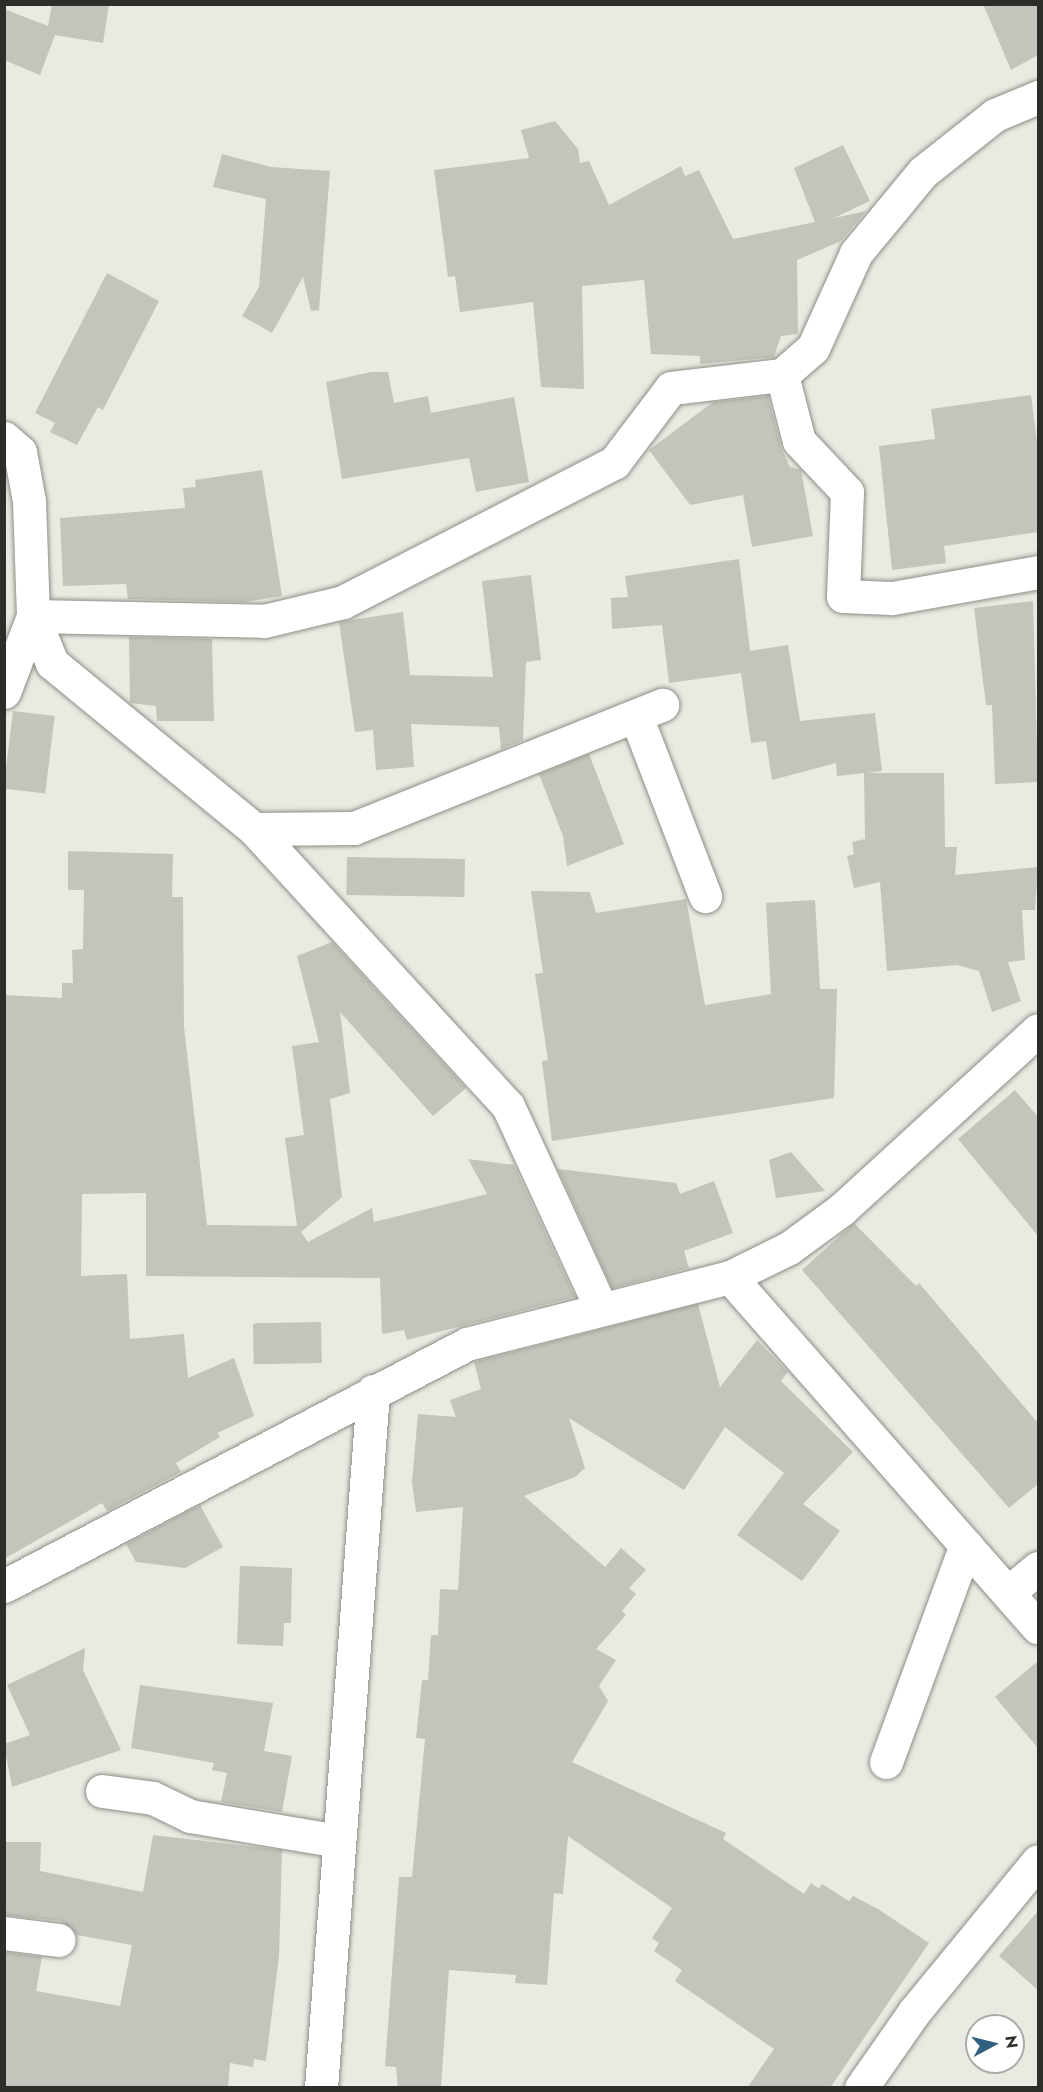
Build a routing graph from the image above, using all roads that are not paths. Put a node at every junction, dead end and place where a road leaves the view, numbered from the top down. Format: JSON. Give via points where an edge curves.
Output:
{"nodes":[{"id":1,"x":1038,"y":97,"type":"edge"},
{"id":2,"x":782,"y":375,"type":"junction"},
{"id":3,"x":4,"y":438,"type":"edge"},
{"id":4,"x":1038,"y":572,"type":"edge"},
{"id":5,"x":33,"y":616,"type":"junction"},
{"id":6,"x":4,"y":692,"type":"edge"},
{"id":7,"x":254,"y":828,"type":"junction"},
{"id":8,"x":705,"y":896,"type":"dead end"},
{"id":9,"x":1038,"y":1030,"type":"edge"},
{"id":10,"x":730,"y":1277,"type":"junction"},
{"id":11,"x":601,"y":1308,"type":"junction"},
{"id":12,"x":373,"y":1390,"type":"junction"},
{"id":13,"x":966,"y":1545,"type":"junction"},
{"id":14,"x":1038,"y":1568,"type":"edge"},
{"id":15,"x":4,"y":1586,"type":"edge"},
{"id":16,"x":1008,"y":1593,"type":"junction"},
{"id":17,"x":1038,"y":1627,"type":"edge"},
{"id":18,"x":886,"y":1762,"type":"dead end"},
{"id":19,"x":102,"y":1791,"type":"dead end"},
{"id":20,"x":339,"y":1841,"type":"junction"},
{"id":21,"x":1038,"y":1861,"type":"edge"},
{"id":22,"x":4,"y":1933,"type":"edge"},
{"id":23,"x":59,"y":1940,"type":"dead end"},
{"id":24,"x":321,"y":2088,"type":"edge"},
{"id":25,"x":861,"y":2088,"type":"edge"}],
"edges":[{"from":1,"to":2,"type":"street","via":[[995,115],[923,172],[856,253],[813,348]]},
{"from":2,"to":4,"type":"street","via":[[799,441],[847,492],[843,596],[892,598]]},
{"from":2,"to":5,"type":"street","via":[[671,388],[614,463],[343,602],[264,621]]},
{"from":3,"to":5,"type":"street","via":[[20,453],[29,501]]},
{"from":5,"to":6,"type":"street"},
{"from":5,"to":7,"type":"street","via":[[52,663]]},
{"from":7,"to":8,"type":"street","via":[[354,828],[649,710]]},
{"from":7,"to":11,"type":"street","via":[[508,1106]]},
{"from":9,"to":10,"type":"street","via":[[842,1209],[789,1248]]},
{"from":10,"to":11,"type":"street"},
{"from":10,"to":13,"type":"street"},
{"from":11,"to":12,"type":"street","via":[[467,1344]]},
{"from":12,"to":15,"type":"street"},
{"from":12,"to":20,"type":"street"},
{"from":13,"to":16,"type":"street"},
{"from":13,"to":18,"type":"street"},
{"from":14,"to":16,"type":"street"},
{"from":16,"to":17,"type":"street"},
{"from":19,"to":20,"type":"street","via":[[153,1798],[190,1816]]},
{"from":20,"to":24,"type":"street"},
{"from":21,"to":25,"type":"street","via":[[914,2012]]},
{"from":22,"to":23,"type":"street"}]}
